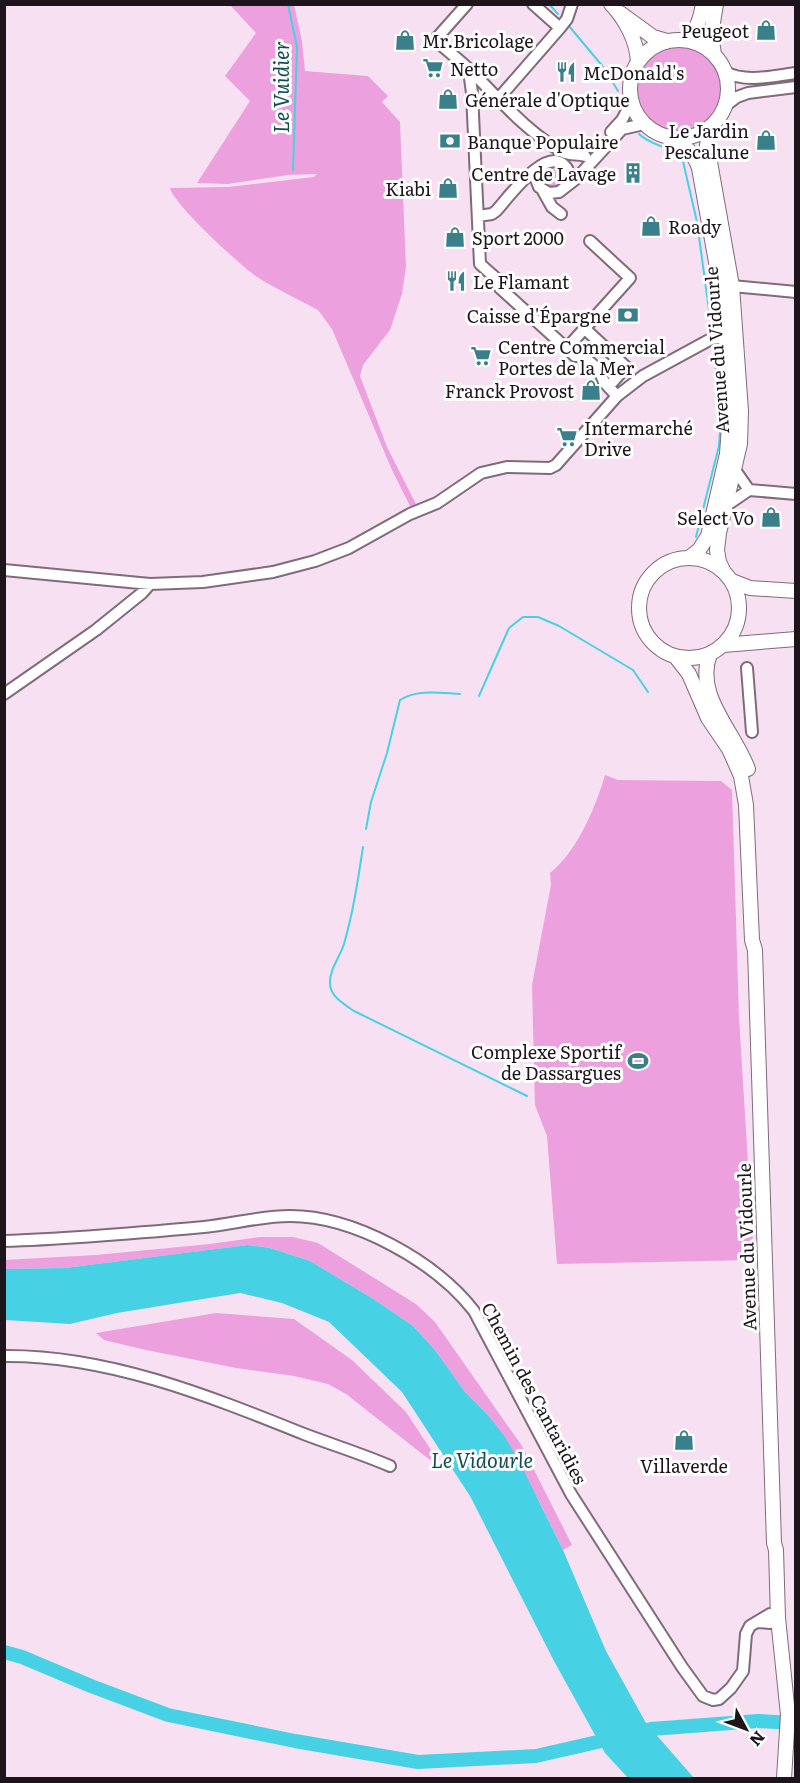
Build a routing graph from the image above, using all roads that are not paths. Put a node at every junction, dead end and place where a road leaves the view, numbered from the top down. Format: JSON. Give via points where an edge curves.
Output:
{"nodes":[{"id":1,"x":467,"y":4,"type":"edge"},
{"id":2,"x":533,"y":4,"type":"edge"},
{"id":3,"x":572,"y":4,"type":"edge"},
{"id":4,"x":703,"y":4,"type":"edge"},
{"id":5,"x":716,"y":4,"type":"edge"},
{"id":6,"x":615,"y":8,"type":"edge"},
{"id":7,"x":560,"y":28,"type":"junction"},
{"id":8,"x":683,"y":40,"type":"junction"},
{"id":9,"x":667,"y":41,"type":"junction"},
{"id":10,"x":714,"y":54,"type":"junction"},
{"id":11,"x":638,"y":62,"type":"junction"},
{"id":12,"x":725,"y":72,"type":"junction"},
{"id":13,"x":795,"y":73,"type":"edge"},
{"id":14,"x":476,"y":76,"type":"junction"},
{"id":15,"x":795,"y":87,"type":"edge"},
{"id":16,"x":498,"y":99,"type":"junction"},
{"id":17,"x":631,"y":103,"type":"junction"},
{"id":18,"x":725,"y":106,"type":"junction"},
{"id":19,"x":644,"y":124,"type":"junction"},
{"id":20,"x":711,"y":127,"type":"junction"},
{"id":21,"x":673,"y":138,"type":"junction"},
{"id":22,"x":546,"y":143,"type":"junction"},
{"id":23,"x":558,"y":149,"type":"junction"},
{"id":24,"x":585,"y":156,"type":"junction"},
{"id":25,"x":561,"y":163,"type":"junction"},
{"id":26,"x":541,"y":166,"type":"junction"},
{"id":27,"x":565,"y":187,"type":"junction"},
{"id":28,"x":541,"y":189,"type":"junction"},
{"id":29,"x":478,"y":216,"type":"junction"},
{"id":30,"x":478,"y":229,"type":"junction"},
{"id":31,"x":590,"y":241,"type":"dead end"},
{"id":32,"x":732,"y":286,"type":"junction"},
{"id":33,"x":795,"y":292,"type":"edge"},
{"id":34,"x":585,"y":328,"type":"junction"},
{"id":35,"x":726,"y":337,"type":"junction"},
{"id":36,"x":567,"y":348,"type":"junction"},
{"id":37,"x":609,"y":386,"type":"junction"},
{"id":38,"x":617,"y":396,"type":"junction"},
{"id":39,"x":735,"y":470,"type":"junction"},
{"id":40,"x":749,"y":490,"type":"junction"},
{"id":41,"x":795,"y":494,"type":"edge"},
{"id":42,"x":727,"y":504,"type":"junction"},
{"id":43,"x":690,"y":557,"type":"junction"},
{"id":44,"x":4,"y":570,"type":"edge"},
{"id":45,"x":727,"y":575,"type":"junction"},
{"id":46,"x":150,"y":584,"type":"junction"},
{"id":47,"x":795,"y":591,"type":"edge"},
{"id":48,"x":795,"y":639,"type":"edge"},
{"id":49,"x":723,"y":645,"type":"junction"},
{"id":50,"x":710,"y":654,"type":"junction"},
{"id":51,"x":675,"y":656,"type":"junction"},
{"id":52,"x":747,"y":668,"type":"dead end"},
{"id":53,"x":4,"y":694,"type":"edge"},
{"id":54,"x":752,"y":732,"type":"dead end"},
{"id":55,"x":755,"y":950,"type":"junction"},
{"id":56,"x":4,"y":1240,"type":"edge"},
{"id":57,"x":4,"y":1356,"type":"edge"},
{"id":58,"x":390,"y":1466,"type":"dead end"},
{"id":59,"x":769,"y":1619,"type":"junction"},
{"id":60,"x":784,"y":1779,"type":"edge"}],
"edges":[{"from":1,"to":14,"type":"street","via":[[435,40]]},
{"from":2,"to":7,"type":"street"},
{"from":3,"to":7,"type":"street"},
{"from":4,"to":8,"type":"main road","via":[[699,24]]},
{"from":5,"to":10,"type":"main road","via":[[711,35]]},
{"from":6,"to":9,"type":"main road","via":[[653,37]]},
{"from":6,"to":11,"type":"main road","via":[[635,41]]},
{"from":7,"to":16,"type":"street"},
{"from":8,"to":9,"type":"main road"},
{"from":8,"to":10,"type":"main road","via":[[700,44]]},
{"from":9,"to":11,"type":"main road","via":[[650,49]]},
{"from":10,"to":12,"type":"main road"},
{"from":11,"to":17,"type":"main road","via":[[630,82]]},
{"from":12,"to":13,"type":"street","via":[[746,79]]},
{"from":12,"to":18,"type":"main road"},
{"from":14,"to":16,"type":"street"},
{"from":14,"to":29,"type":"street","via":[[470,78]]},
{"from":15,"to":18,"type":"street","via":[[748,93]]},
{"from":16,"to":22,"type":"street"},
{"from":17,"to":19,"type":"main road"},
{"from":17,"to":24,"type":"street","via":[[622,120]]},
{"from":18,"to":20,"type":"main road"},
{"from":19,"to":21,"type":"main road"},
{"from":19,"to":27,"type":"street","via":[[622,129]]},
{"from":20,"to":21,"type":"main road","via":[[689,137]]},
{"from":20,"to":32,"type":"main road","name":"Avenue du Vidourle","via":[[707,145]]},
{"from":21,"to":35,"type":"main road","name":"Avenue du Vidourle","via":[[688,149],[699,168]]},
{"from":22,"to":23,"type":"street"},
{"from":22,"to":26,"type":"street"},
{"from":23,"to":24,"type":"street"},
{"from":23,"to":25,"type":"street"},
{"from":24,"to":25,"type":"street","via":[[580,161]]},
{"from":25,"to":26,"type":"street"},
{"from":25,"to":27,"type":"street","via":[[569,174]]},
{"from":26,"to":28,"type":"street","via":[[535,177]]},
{"from":26,"to":29,"type":"street","via":[[496,211]]},
{"from":27,"to":28,"type":"street","via":[[553,194]]},
{"from":27,"to":28,"type":"street","via":[[561,214]]},
{"from":28,"to":30,"type":"street","via":[[520,190],[488,224]]},
{"from":29,"to":30,"type":"street"},
{"from":30,"to":36,"type":"street","via":[[480,264],[498,280],[500,288]]},
{"from":31,"to":34,"type":"street","via":[[630,278]]},
{"from":32,"to":33,"type":"street"},
{"from":32,"to":39,"type":"main road","name":"Avenue du Vidourle","via":[[741,411]]},
{"from":34,"to":36,"type":"street"},
{"from":34,"to":37,"type":"street","via":[[626,367]]},
{"from":35,"to":38,"type":"street","via":[[711,339],[663,364]]},
{"from":35,"to":43,"type":"main road","name":"Avenue du Vidourle","via":[[727,454],[708,536]]},
{"from":36,"to":37,"type":"street","via":[[599,370]]},
{"from":37,"to":38,"type":"street"},
{"from":38,"to":46,"type":"street","via":[[550,468],[507,467],[481,473],[447,497],[349,548],[315,561],[273,572],[202,582]]},
{"from":39,"to":40,"type":"street"},
{"from":39,"to":42,"type":"main road","name":"Avenue du Vidourle"},
{"from":40,"to":41,"type":"street"},
{"from":40,"to":42,"type":"street"},
{"from":42,"to":45,"type":"main road","name":"Avenue du Vidourle","via":[[717,550]]},
{"from":43,"to":45,"type":"main road","via":[[704,559]]},
{"from":43,"to":51,"type":"main road","via":[[668,562],[650,575],[639,606],[648,638]]},
{"from":44,"to":46,"type":"street"},
{"from":45,"to":47,"type":"main road","via":[[750,588]]},
{"from":45,"to":49,"type":"main road","via":[[739,597],[739,615],[734,632]]},
{"from":46,"to":53,"type":"street","via":[[96,630]]},
{"from":48,"to":49,"type":"main road"},
{"from":49,"to":50,"type":"main road"},
{"from":50,"to":51,"type":"main road"},
{"from":50,"to":55,"type":"main road","name":"Avenue du Vidourle","via":[[706,686],[740,749],[753,790],[758,940]]},
{"from":51,"to":55,"type":"main road","name":"Avenue du Vidourle","via":[[689,674],[741,776]]},
{"from":52,"to":54,"type":"street"},
{"from":55,"to":59,"type":"main road","name":"Avenue du Vidourle","via":[[776,1550]]},
{"from":56,"to":59,"type":"street","name":"Chemin des Cantaridies","via":[[205,1227],[291,1216],[324,1220],[397,1247],[436,1272],[460,1292],[474,1311],[576,1504],[703,1696],[719,1699],[735,1683],[743,1671],[750,1626]]},
{"from":57,"to":58,"type":"street","via":[[64,1359],[161,1382]]},
{"from":59,"to":60,"type":"main road","name":"Avenue du Vidourle","via":[[788,1715]]}]}
